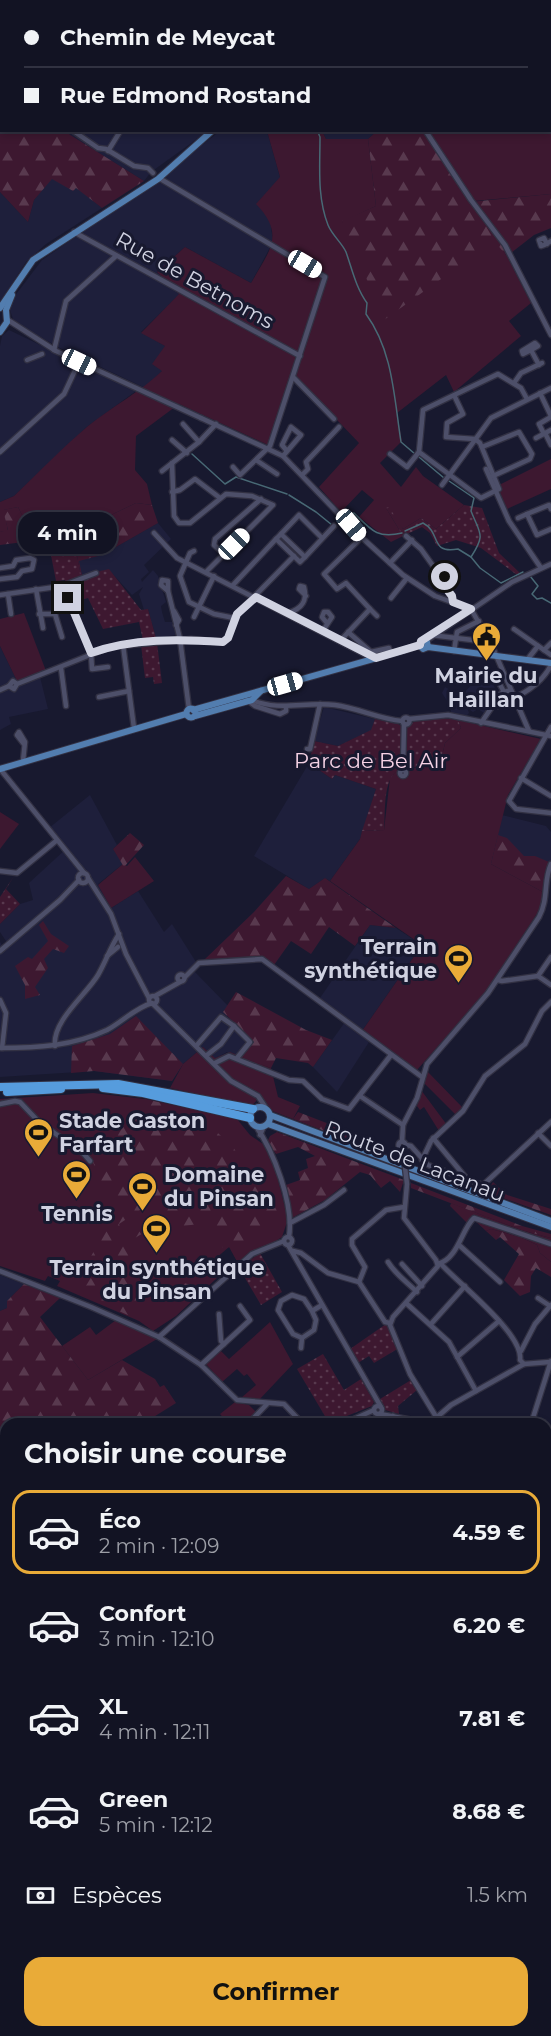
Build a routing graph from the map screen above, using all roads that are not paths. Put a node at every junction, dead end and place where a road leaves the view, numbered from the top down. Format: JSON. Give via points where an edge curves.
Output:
{"nodes":[{"id":1,"x":75,"y":132,"type":"edge"},
{"id":2,"x":120,"y":132,"type":"edge"},
{"id":3,"x":211,"y":132,"type":"edge"},
{"id":4,"x":426,"y":132,"type":"edge"},
{"id":5,"x":108,"y":151,"type":"junction"},
{"id":6,"x":156,"y":176,"type":"junction"},
{"id":7,"x":74,"y":232,"type":"junction"},
{"id":8,"x":116,"y":256,"type":"junction"},
{"id":9,"x":3,"y":313,"type":"edge"},
{"id":10,"x":13,"y":325,"type":"junction"},
{"id":11,"x":2,"y":329,"type":"edge"},
{"id":12,"x":551,"y":334,"type":"edge"},
{"id":13,"x":54,"y":350,"type":"junction"},
{"id":14,"x":531,"y":350,"type":"dead end"},
{"id":15,"x":42,"y":354,"type":"dead end"},
{"id":16,"x":300,"y":357,"type":"junction"},
{"id":17,"x":27,"y":360,"type":"dead end"},
{"id":18,"x":79,"y":362,"type":"junction"},
{"id":19,"x":294,"y":378,"type":"junction"},
{"id":20,"x":514,"y":383,"type":"junction"},
{"id":21,"x":551,"y":388,"type":"edge"},
{"id":22,"x":540,"y":393,"type":"junction"},
{"id":23,"x":454,"y":395,"type":"junction"},
{"id":24,"x":527,"y":399,"type":"junction"},
{"id":25,"x":551,"y":416,"type":"edge"},
{"id":26,"x":334,"y":419,"type":"dead end"},
{"id":27,"x":183,"y":424,"type":"dead end"},
{"id":28,"x":216,"y":425,"type":"junction"},
{"id":29,"x":339,"y":427,"type":"dead end"},
{"id":30,"x":544,"y":435,"type":"edge"},
{"id":31,"x":475,"y":439,"type":"junction"},
{"id":32,"x":172,"y":440,"type":"dead end"},
{"id":33,"x":199,"y":442,"type":"junction"},
{"id":34,"x":551,"y":445,"type":"edge"},
{"id":35,"x":482,"y":447,"type":"junction"},
{"id":36,"x":268,"y":449,"type":"junction"},
{"id":37,"x":287,"y":451,"type":"junction"},
{"id":38,"x":0,"y":452,"type":"edge"},
{"id":39,"x":419,"y":452,"type":"junction"},
{"id":40,"x":187,"y":453,"type":"junction"},
{"id":41,"x":390,"y":454,"type":"dead end"},
{"id":42,"x":283,"y":456,"type":"junction"},
{"id":43,"x":256,"y":460,"type":"junction"},
{"id":44,"x":172,"y":463,"type":"junction"},
{"id":45,"x":292,"y":464,"type":"junction"},
{"id":46,"x":233,"y":467,"type":"dead end"},
{"id":47,"x":486,"y":469,"type":"dead end"},
{"id":48,"x":162,"y":471,"type":"dead end"},
{"id":49,"x":277,"y":474,"type":"dead end"},
{"id":50,"x":302,"y":475,"type":"junction"},
{"id":51,"x":450,"y":475,"type":"junction"},
{"id":52,"x":493,"y":476,"type":"junction"},
{"id":53,"x":442,"y":485,"type":"dead end"},
{"id":54,"x":172,"y":492,"type":"junction"},
{"id":55,"x":496,"y":492,"type":"junction"},
{"id":56,"x":220,"y":498,"type":"junction"},
{"id":57,"x":261,"y":499,"type":"junction"},
{"id":58,"x":551,"y":509,"type":"edge"},
{"id":59,"x":527,"y":514,"type":"junction"},
{"id":60,"x":518,"y":518,"type":"dead end"},
{"id":61,"x":334,"y":526,"type":"dead end"},
{"id":62,"x":551,"y":529,"type":"edge"},
{"id":63,"x":154,"y":533,"type":"dead end"},
{"id":64,"x":281,"y":534,"type":"junction"},
{"id":65,"x":406,"y":536,"type":"dead end"},
{"id":66,"x":362,"y":537,"type":"junction"},
{"id":67,"x":322,"y":538,"type":"junction"},
{"id":68,"x":276,"y":539,"type":"junction"},
{"id":69,"x":412,"y":540,"type":"junction"},
{"id":70,"x":194,"y":551,"type":"dead end"},
{"id":71,"x":224,"y":554,"type":"junction"},
{"id":72,"x":295,"y":557,"type":"junction"},
{"id":73,"x":305,"y":557,"type":"junction"},
{"id":74,"x":186,"y":562,"type":"junction"},
{"id":75,"x":390,"y":563,"type":"junction"},
{"id":76,"x":551,"y":564,"type":"edge"},
{"id":77,"x":0,"y":567,"type":"edge"},
{"id":78,"x":541,"y":568,"type":"junction"},
{"id":79,"x":206,"y":572,"type":"junction"},
{"id":80,"x":96,"y":573,"type":"dead end"},
{"id":81,"x":214,"y":576,"type":"junction"},
{"id":82,"x":407,"y":578,"type":"junction"},
{"id":83,"x":0,"y":579,"type":"edge"},
{"id":84,"x":233,"y":585,"type":"junction"},
{"id":85,"x":62,"y":586,"type":"junction"},
{"id":86,"x":36,"y":590,"type":"junction"},
{"id":87,"x":168,"y":591,"type":"dead end"},
{"id":88,"x":8,"y":594,"type":"junction"},
{"id":89,"x":0,"y":595,"type":"edge"},
{"id":90,"x":306,"y":596,"type":"dead end"},
{"id":91,"x":257,"y":598,"type":"junction"},
{"id":92,"x":391,"y":598,"type":"dead end"},
{"id":93,"x":453,"y":602,"type":"junction"},
{"id":94,"x":199,"y":608,"type":"junction"},
{"id":95,"x":370,"y":609,"type":"junction"},
{"id":96,"x":471,"y":609,"type":"junction"},
{"id":97,"x":288,"y":613,"type":"junction"},
{"id":98,"x":12,"y":614,"type":"dead end"},
{"id":99,"x":39,"y":614,"type":"junction"},
{"id":100,"x":377,"y":616,"type":"dead end"},
{"id":101,"x":194,"y":617,"type":"dead end"},
{"id":102,"x":234,"y":618,"type":"junction"},
{"id":103,"x":479,"y":621,"type":"junction"},
{"id":104,"x":327,"y":623,"type":"dead end"},
{"id":105,"x":43,"y":628,"type":"dead end"},
{"id":106,"x":514,"y":629,"type":"dead end"},
{"id":107,"x":322,"y":632,"type":"junction"},
{"id":108,"x":348,"y":632,"type":"junction"},
{"id":109,"x":62,"y":637,"type":"dead end"},
{"id":110,"x":456,"y":638,"type":"junction"},
{"id":111,"x":180,"y":639,"type":"junction"},
{"id":112,"x":340,"y":641,"type":"junction"},
{"id":113,"x":426,"y":642,"type":"junction"},
{"id":114,"x":489,"y":642,"type":"junction"},
{"id":115,"x":551,"y":643,"type":"edge"},
{"id":116,"x":123,"y":645,"type":"junction"},
{"id":117,"x":538,"y":646,"type":"junction"},
{"id":118,"x":544,"y":650,"type":"junction"},
{"id":119,"x":454,"y":651,"type":"junction"},
{"id":120,"x":91,"y":653,"type":"junction"},
{"id":121,"x":391,"y":654,"type":"junction"},
{"id":122,"x":496,"y":656,"type":"junction"},
{"id":123,"x":551,"y":656,"type":"edge"},
{"id":124,"x":372,"y":658,"type":"junction"},
{"id":125,"x":528,"y":660,"type":"junction"},
{"id":126,"x":551,"y":664,"type":"edge"},
{"id":127,"x":108,"y":667,"type":"dead end"},
{"id":128,"x":61,"y":668,"type":"junction"},
{"id":129,"x":503,"y":672,"type":"junction"},
{"id":130,"x":0,"y":690,"type":"edge"},
{"id":131,"x":511,"y":690,"type":"junction"},
{"id":132,"x":129,"y":691,"type":"junction"},
{"id":133,"x":504,"y":693,"type":"junction"},
{"id":134,"x":99,"y":697,"type":"dead end"},
{"id":135,"x":255,"y":697,"type":"junction"},
{"id":136,"x":515,"y":698,"type":"junction"},
{"id":137,"x":320,"y":704,"type":"junction"},
{"id":138,"x":66,"y":706,"type":"dead end"},
{"id":139,"x":498,"y":706,"type":"dead end"},
{"id":140,"x":286,"y":707,"type":"junction"},
{"id":141,"x":191,"y":712,"type":"junction"},
{"id":142,"x":481,"y":723,"type":"junction"},
{"id":143,"x":404,"y":724,"type":"junction"},
{"id":144,"x":133,"y":725,"type":"junction"},
{"id":145,"x":551,"y":727,"type":"edge"},
{"id":146,"x":529,"y":731,"type":"junction"},
{"id":147,"x":548,"y":735,"type":"edge"},
{"id":148,"x":24,"y":744,"type":"dead end"},
{"id":149,"x":307,"y":749,"type":"dead end"},
{"id":150,"x":23,"y":761,"type":"junction"},
{"id":151,"x":0,"y":769,"type":"edge"},
{"id":152,"x":404,"y":770,"type":"dead end"},
{"id":153,"x":521,"y":778,"type":"junction"},
{"id":154,"x":551,"y":796,"type":"edge"},
{"id":155,"x":551,"y":813,"type":"edge"},
{"id":156,"x":56,"y":841,"type":"junction"},
{"id":157,"x":551,"y":864,"type":"edge"},
{"id":158,"x":0,"y":871,"type":"edge"},
{"id":159,"x":83,"y":879,"type":"junction"},
{"id":160,"x":119,"y":942,"type":"junction"},
{"id":161,"x":0,"y":951,"type":"edge"},
{"id":162,"x":551,"y":957,"type":"edge"},
{"id":163,"x":538,"y":976,"type":"junction"},
{"id":164,"x":498,"y":980,"type":"junction"},
{"id":165,"x":551,"y":986,"type":"edge"},
{"id":166,"x":153,"y":999,"type":"junction"},
{"id":167,"x":0,"y":1001,"type":"edge"},
{"id":168,"x":551,"y":1002,"type":"edge"},
{"id":169,"x":234,"y":1026,"type":"junction"},
{"id":170,"x":197,"y":1045,"type":"junction"},
{"id":171,"x":55,"y":1046,"type":"junction"},
{"id":172,"x":1,"y":1048,"type":"edge"},
{"id":173,"x":207,"y":1055,"type":"junction"},
{"id":174,"x":391,"y":1055,"type":"junction"},
{"id":175,"x":237,"y":1058,"type":"junction"},
{"id":176,"x":215,"y":1063,"type":"junction"},
{"id":177,"x":423,"y":1077,"type":"junction"},
{"id":178,"x":0,"y":1087,"type":"edge"},
{"id":179,"x":0,"y":1092,"type":"edge"},
{"id":180,"x":360,"y":1096,"type":"junction"},
{"id":181,"x":259,"y":1098,"type":"junction"},
{"id":182,"x":0,"y":1104,"type":"edge"},
{"id":183,"x":266,"y":1108,"type":"junction"},
{"id":184,"x":254,"y":1109,"type":"junction"},
{"id":185,"x":270,"y":1115,"type":"junction"},
{"id":186,"x":253,"y":1122,"type":"junction"},
{"id":187,"x":551,"y":1122,"type":"edge"},
{"id":188,"x":266,"y":1125,"type":"junction"},
{"id":189,"x":403,"y":1125,"type":"junction"},
{"id":190,"x":538,"y":1133,"type":"junction"},
{"id":191,"x":260,"y":1134,"type":"junction"},
{"id":192,"x":433,"y":1138,"type":"junction"},
{"id":193,"x":404,"y":1145,"type":"junction"},
{"id":194,"x":551,"y":1146,"type":"edge"},
{"id":195,"x":422,"y":1160,"type":"junction"},
{"id":196,"x":90,"y":1161,"type":"dead end"},
{"id":197,"x":467,"y":1179,"type":"junction"},
{"id":198,"x":344,"y":1190,"type":"dead end"},
{"id":199,"x":404,"y":1207,"type":"junction"},
{"id":200,"x":551,"y":1221,"type":"edge"},
{"id":201,"x":290,"y":1223,"type":"junction"},
{"id":202,"x":551,"y":1227,"type":"edge"},
{"id":203,"x":287,"y":1243,"type":"junction"},
{"id":204,"x":551,"y":1244,"type":"edge"},
{"id":205,"x":459,"y":1245,"type":"junction"},
{"id":206,"x":387,"y":1262,"type":"dead end"},
{"id":207,"x":402,"y":1264,"type":"dead end"},
{"id":208,"x":440,"y":1264,"type":"junction"},
{"id":209,"x":0,"y":1272,"type":"edge"},
{"id":210,"x":359,"y":1282,"type":"junction"},
{"id":211,"x":500,"y":1282,"type":"dead end"},
{"id":212,"x":422,"y":1286,"type":"junction"},
{"id":213,"x":465,"y":1286,"type":"junction"},
{"id":214,"x":417,"y":1292,"type":"junction"},
{"id":215,"x":538,"y":1298,"type":"dead end"},
{"id":216,"x":406,"y":1303,"type":"junction"},
{"id":217,"x":322,"y":1305,"type":"junction"},
{"id":218,"x":240,"y":1306,"type":"dead end"},
{"id":219,"x":551,"y":1306,"type":"edge"},
{"id":220,"x":312,"y":1311,"type":"junction"},
{"id":221,"x":219,"y":1314,"type":"dead end"},
{"id":222,"x":499,"y":1321,"type":"junction"},
{"id":223,"x":390,"y":1323,"type":"junction"},
{"id":224,"x":431,"y":1324,"type":"junction"},
{"id":225,"x":159,"y":1337,"type":"junction"},
{"id":226,"x":302,"y":1338,"type":"junction"},
{"id":227,"x":224,"y":1344,"type":"junction"},
{"id":228,"x":301,"y":1348,"type":"dead end"},
{"id":229,"x":521,"y":1351,"type":"junction"},
{"id":230,"x":457,"y":1357,"type":"junction"},
{"id":231,"x":550,"y":1362,"type":"edge"},
{"id":232,"x":524,"y":1364,"type":"junction"},
{"id":233,"x":201,"y":1365,"type":"junction"},
{"id":234,"x":549,"y":1370,"type":"edge"},
{"id":235,"x":476,"y":1391,"type":"junction"},
{"id":236,"x":268,"y":1403,"type":"junction"},
{"id":237,"x":378,"y":1409,"type":"junction"},
{"id":238,"x":254,"y":1418,"type":"edge"},
{"id":239,"x":298,"y":1418,"type":"edge"},
{"id":240,"x":357,"y":1418,"type":"edge"},
{"id":241,"x":363,"y":1418,"type":"edge"},
{"id":242,"x":389,"y":1418,"type":"edge"},
{"id":243,"x":433,"y":1418,"type":"edge"},
{"id":244,"x":439,"y":1418,"type":"edge"},
{"id":245,"x":533,"y":1418,"type":"edge"}],
"edges":[{"from":1,"to":5,"type":"street"},
{"from":2,"to":5,"type":"street"},
{"from":3,"to":6,"type":"main road"},
{"from":4,"to":12,"type":"street","via":[[500,239]]},
{"from":5,"to":6,"type":"street","via":[[134,166],[148,168]]},
{"from":6,"to":7,"type":"main road"},
{"from":6,"to":16,"type":"street","via":[[325,277]]},
{"from":7,"to":8,"type":"street","name":"Rue de Betnoms"},
{"from":7,"to":9,"type":"main road","via":[[42,254],[15,289]]},
{"from":8,"to":13,"type":"street","via":[[66,301]]},
{"from":8,"to":16,"type":"street","name":"Rue de Betnoms"},
{"from":9,"to":10,"type":"street"},
{"from":9,"to":11,"type":"main road"},
{"from":10,"to":11,"type":"street"},
{"from":10,"to":13,"type":"street"},
{"from":13,"to":18,"type":"street"},
{"from":14,"to":20,"type":"street","via":[[541,364],[521,373]]},
{"from":15,"to":17,"type":"street"},
{"from":16,"to":19,"type":"street"},
{"from":18,"to":28,"type":"street"},
{"from":18,"to":38,"type":"street","via":[[64,394]]},
{"from":19,"to":26,"type":"street"},
{"from":19,"to":36,"type":"street"},
{"from":20,"to":23,"type":"street","via":[[498,374]]},
{"from":20,"to":24,"type":"street"},
{"from":21,"to":22,"type":"street"},
{"from":22,"to":24,"type":"street"},
{"from":22,"to":25,"type":"street"},
{"from":23,"to":31,"type":"street","via":[[463,414],[447,423],[446,437]]},
{"from":23,"to":39,"type":"street","via":[[423,410]]},
{"from":24,"to":31,"type":"street","via":[[491,418]]},
{"from":25,"to":30,"type":"street","via":[[539,424]]},
{"from":27,"to":33,"type":"street"},
{"from":28,"to":33,"type":"street"},
{"from":28,"to":36,"type":"street"},
{"from":29,"to":50,"type":"street","via":[[306,462],[308,469]]},
{"from":30,"to":34,"type":"street"},
{"from":31,"to":35,"type":"street"},
{"from":31,"to":51,"type":"street"},
{"from":32,"to":40,"type":"street"},
{"from":33,"to":40,"type":"street"},
{"from":35,"to":52,"type":"street"},
{"from":35,"to":52,"type":"street","via":[[519,432],[534,459]]},
{"from":36,"to":42,"type":"street"},
{"from":36,"to":43,"type":"street"},
{"from":36,"to":45,"type":"street"},
{"from":37,"to":37,"type":"street","via":[[282,445],[291,427],[301,435]]},
{"from":37,"to":42,"type":"street"},
{"from":39,"to":41,"type":"street","via":[[410,469]]},
{"from":39,"to":51,"type":"street"},
{"from":40,"to":44,"type":"street"},
{"from":42,"to":45,"type":"street"},
{"from":43,"to":46,"type":"street","via":[[240,475]]},
{"from":43,"to":49,"type":"street"},
{"from":44,"to":48,"type":"street"},
{"from":44,"to":54,"type":"street"},
{"from":45,"to":50,"type":"street"},
{"from":47,"to":55,"type":"street"},
{"from":50,"to":66,"type":"street"},
{"from":51,"to":53,"type":"street"},
{"from":51,"to":55,"type":"street","via":[[481,498]]},
{"from":52,"to":55,"type":"street","via":[[499,489]]},
{"from":54,"to":56,"type":"street","via":[[195,479]]},
{"from":54,"to":56,"type":"street","via":[[174,516],[183,524],[190,523]]},
{"from":55,"to":78,"type":"street","via":[[509,520]]},
{"from":56,"to":57,"type":"street","via":[[226,494]]},
{"from":57,"to":71,"type":"street","via":[[215,539],[214,545]]},
{"from":57,"to":71,"type":"street","via":[[273,505]]},
{"from":58,"to":59,"type":"street","via":[[549,505]]},
{"from":59,"to":60,"type":"street"},
{"from":59,"to":62,"type":"street","via":[[537,535]]},
{"from":61,"to":67,"type":"street"},
{"from":63,"to":74,"type":"street"},
{"from":64,"to":67,"type":"street","via":[[299,515]]},
{"from":64,"to":68,"type":"street"},
{"from":64,"to":73,"type":"street"},
{"from":65,"to":69,"type":"street"},
{"from":66,"to":75,"type":"street"},
{"from":66,"to":95,"type":"street","via":[[324,576],[339,590],[346,583]]},
{"from":67,"to":73,"type":"street"},
{"from":68,"to":72,"type":"street"},
{"from":68,"to":84,"type":"street"},
{"from":69,"to":75,"type":"street"},
{"from":69,"to":93,"type":"street","via":[[442,579]]},
{"from":70,"to":74,"type":"street"},
{"from":71,"to":79,"type":"street"},
{"from":72,"to":73,"type":"street","via":[[300,562]]},
{"from":72,"to":91,"type":"street"},
{"from":74,"to":79,"type":"street"},
{"from":74,"to":94,"type":"street","via":[[180,576],[189,602]]},
{"from":75,"to":82,"type":"street"},
{"from":76,"to":78,"type":"street"},
{"from":77,"to":83,"type":"street","via":[[30,558],[34,566],[17,577]]},
{"from":78,"to":96,"type":"street"},
{"from":79,"to":81,"type":"street"},
{"from":80,"to":85,"type":"street"},
{"from":81,"to":84,"type":"street"},
{"from":81,"to":94,"type":"street"},
{"from":82,"to":92,"type":"street"},
{"from":82,"to":93,"type":"street","via":[[435,596]]},
{"from":84,"to":91,"type":"street"},
{"from":85,"to":86,"type":"street"},
{"from":85,"to":120,"type":"street"},
{"from":86,"to":88,"type":"street"},
{"from":86,"to":99,"type":"street"},
{"from":87,"to":111,"type":"street","via":[[179,620],[176,625]]},
{"from":88,"to":89,"type":"street"},
{"from":88,"to":98,"type":"street"},
{"from":90,"to":97,"type":"street","via":[[299,609]]},
{"from":91,"to":97,"type":"street"},
{"from":91,"to":102,"type":"street"},
{"from":93,"to":96,"type":"street"},
{"from":94,"to":101,"type":"street"},
{"from":94,"to":102,"type":"street"},
{"from":95,"to":100,"type":"street"},
{"from":95,"to":108,"type":"street"},
{"from":96,"to":103,"type":"street"},
{"from":96,"to":113,"type":"street"},
{"from":97,"to":107,"type":"street"},
{"from":99,"to":105,"type":"street"},
{"from":99,"to":109,"type":"street","via":[[55,614]]},
{"from":102,"to":111,"type":"street","via":[[225,641]]},
{"from":103,"to":110,"type":"street","via":[[457,632]]},
{"from":103,"to":114,"type":"street"},
{"from":104,"to":107,"type":"street"},
{"from":106,"to":117,"type":"street"},
{"from":107,"to":112,"type":"street"},
{"from":108,"to":112,"type":"street"},
{"from":108,"to":121,"type":"street","via":[[371,652],[389,648]]},
{"from":110,"to":113,"type":"street"},
{"from":110,"to":114,"type":"street"},
{"from":110,"to":119,"type":"street"},
{"from":111,"to":116,"type":"street"},
{"from":111,"to":141,"type":"street"},
{"from":112,"to":124,"type":"street"},
{"from":113,"to":119,"type":"main road"},
{"from":113,"to":121,"type":"main road"},
{"from":114,"to":122,"type":"street"},
{"from":115,"to":118,"type":"street"},
{"from":116,"to":120,"type":"street"},
{"from":116,"to":132,"type":"street"},
{"from":117,"to":118,"type":"street"},
{"from":117,"to":125,"type":"street"},
{"from":118,"to":123,"type":"street"},
{"from":119,"to":122,"type":"main road"},
{"from":120,"to":127,"type":"street","via":[[94,671]]},
{"from":120,"to":128,"type":"street"},
{"from":121,"to":124,"type":"main road"},
{"from":122,"to":125,"type":"main road"},
{"from":122,"to":129,"type":"street"},
{"from":124,"to":135,"type":"main road"},
{"from":125,"to":126,"type":"main road"},
{"from":126,"to":136,"type":"street","via":[[544,678]]},
{"from":128,"to":130,"type":"street","via":[[17,684],[13,681]]},
{"from":128,"to":138,"type":"street"},
{"from":129,"to":131,"type":"street"},
{"from":129,"to":133,"type":"street","via":[[496,676]]},
{"from":131,"to":133,"type":"street"},
{"from":131,"to":136,"type":"street"},
{"from":132,"to":134,"type":"street"},
{"from":132,"to":144,"type":"street"},
{"from":133,"to":142,"type":"street","via":[[493,698],[494,704]]},
{"from":135,"to":140,"type":"street"},
{"from":135,"to":140,"type":"street","via":[[255,706],[280,714]]},
{"from":135,"to":141,"type":"main road"},
{"from":136,"to":139,"type":"street"},
{"from":136,"to":146,"type":"street"},
{"from":137,"to":140,"type":"street"},
{"from":137,"to":143,"type":"street"},
{"from":137,"to":149,"type":"street"},
{"from":141,"to":144,"type":"main road"},
{"from":142,"to":143,"type":"street","via":[[448,715],[405,718]]},
{"from":142,"to":146,"type":"street"},
{"from":143,"to":152,"type":"street"},
{"from":144,"to":150,"type":"main road"},
{"from":145,"to":147,"type":"street"},
{"from":146,"to":147,"type":"street"},
{"from":147,"to":153,"type":"street"},
{"from":148,"to":150,"type":"street"},
{"from":150,"to":151,"type":"main road"},
{"from":151,"to":156,"type":"street"},
{"from":153,"to":154,"type":"street"},
{"from":153,"to":155,"type":"street","via":[[510,796],[513,807]]},
{"from":156,"to":158,"type":"street","via":[[17,873]]},
{"from":156,"to":159,"type":"street","via":[[77,864]]},
{"from":157,"to":164,"type":"street","via":[[546,904]]},
{"from":159,"to":160,"type":"street","via":[[96,887]]},
{"from":159,"to":161,"type":"street"},
{"from":160,"to":166,"type":"street"},
{"from":160,"to":171,"type":"street","via":[[69,1012],[55,1036]]},
{"from":162,"to":163,"type":"street"},
{"from":163,"to":164,"type":"street"},
{"from":163,"to":165,"type":"street"},
{"from":164,"to":177,"type":"street","via":[[431,1058]]},
{"from":166,"to":170,"type":"street"},
{"from":166,"to":171,"type":"street","via":[[104,1031]]},
{"from":166,"to":174,"type":"street","via":[[203,963],[262,959]]},
{"from":167,"to":172,"type":"street","via":[[6,1013]]},
{"from":168,"to":192,"type":"street","via":[[541,1012],[525,1044],[485,1076],[462,1112]]},
{"from":169,"to":170,"type":"street","via":[[221,1017]]},
{"from":169,"to":173,"type":"street"},
{"from":169,"to":175,"type":"street","via":[[250,1042]]},
{"from":170,"to":173,"type":"street"},
{"from":171,"to":172,"type":"street"},
{"from":173,"to":176,"type":"street"},
{"from":174,"to":177,"type":"street"},
{"from":174,"to":180,"type":"street"},
{"from":175,"to":176,"type":"street","via":[[224,1056]]},
{"from":175,"to":180,"type":"street","via":[[289,1080],[303,1081],[322,1099],[347,1109]]},
{"from":176,"to":181,"type":"street","via":[[231,1081]]},
{"from":177,"to":189,"type":"street"},
{"from":178,"to":184,"type":"highway","via":[[118,1084]]},
{"from":179,"to":186,"type":"highway","via":[[142,1092]]},
{"from":180,"to":189,"type":"street"},
{"from":181,"to":183,"type":"street"},
{"from":181,"to":184,"type":"street"},
{"from":182,"to":196,"type":"street","via":[[20,1102],[39,1122]]},
{"from":183,"to":184,"type":"main road"},
{"from":183,"to":185,"type":"main road"},
{"from":184,"to":186,"type":"main road"},
{"from":185,"to":188,"type":"main road"},
{"from":185,"to":200,"type":"main road","name":"Route de Lacanau"},
{"from":186,"to":188,"type":"main road","name":"Route de Lacanau"},
{"from":186,"to":191,"type":"street"},
{"from":187,"to":190,"type":"street"},
{"from":188,"to":191,"type":"street"},
{"from":188,"to":202,"type":"main road","name":"Route de Lacanau"},
{"from":189,"to":193,"type":"street"},
{"from":190,"to":194,"type":"street"},
{"from":190,"to":197,"type":"street","via":[[488,1184]]},
{"from":191,"to":201,"type":"street","via":[[275,1159]]},
{"from":192,"to":195,"type":"street"},
{"from":192,"to":197,"type":"street"},
{"from":193,"to":195,"type":"street","via":[[411,1146]]},
{"from":193,"to":199,"type":"street","bridge":true,"via":[[408,1198]]},
{"from":195,"to":197,"type":"street"},
{"from":198,"to":201,"type":"street"},
{"from":199,"to":208,"type":"street","via":[[405,1220]]},
{"from":199,"to":210,"type":"street","via":[[386,1210],[352,1239],[365,1267]]},
{"from":201,"to":203,"type":"street"},
{"from":203,"to":210,"type":"street","via":[[328,1272]]},
{"from":203,"to":217,"type":"street"},
{"from":203,"to":225,"type":"street","via":[[252,1254]]},
{"from":204,"to":205,"type":"street","via":[[474,1218]]},
{"from":205,"to":208,"type":"street"},
{"from":205,"to":211,"type":"street"},
{"from":206,"to":214,"type":"street"},
{"from":207,"to":212,"type":"street"},
{"from":208,"to":212,"type":"street"},
{"from":208,"to":213,"type":"street"},
{"from":209,"to":225,"type":"street"},
{"from":210,"to":223,"type":"street"},
{"from":212,"to":214,"type":"street"},
{"from":213,"to":222,"type":"street"},
{"from":213,"to":224,"type":"street"},
{"from":214,"to":216,"type":"street"},
{"from":215,"to":219,"type":"street"},
{"from":216,"to":223,"type":"street"},
{"from":216,"to":224,"type":"street"},
{"from":217,"to":220,"type":"street"},
{"from":217,"to":237,"type":"street"},
{"from":218,"to":227,"type":"street","via":[[250,1320]]},
{"from":219,"to":229,"type":"street","via":[[535,1324]]},
{"from":220,"to":226,"type":"street","via":[[316,1320],[314,1330]]},
{"from":220,"to":226,"type":"street","via":[[304,1299],[292,1295],[281,1301],[278,1310],[293,1334]]},
{"from":221,"to":227,"type":"street"},
{"from":222,"to":229,"type":"street"},
{"from":222,"to":230,"type":"street"},
{"from":223,"to":243,"type":"street"},
{"from":224,"to":230,"type":"street"},
{"from":225,"to":233,"type":"street"},
{"from":226,"to":228,"type":"street"},
{"from":227,"to":233,"type":"street"},
{"from":229,"to":232,"type":"street"},
{"from":230,"to":235,"type":"street"},
{"from":231,"to":232,"type":"street"},
{"from":231,"to":234,"type":"street"},
{"from":232,"to":235,"type":"street"},
{"from":233,"to":236,"type":"street","via":[[237,1400]]},
{"from":234,"to":245,"type":"street"},
{"from":235,"to":244,"type":"street"},
{"from":236,"to":238,"type":"street"},
{"from":236,"to":239,"type":"street","via":[[287,1406]]},
{"from":237,"to":240,"type":"street"},
{"from":237,"to":241,"type":"street"},
{"from":237,"to":242,"type":"street"}]}
